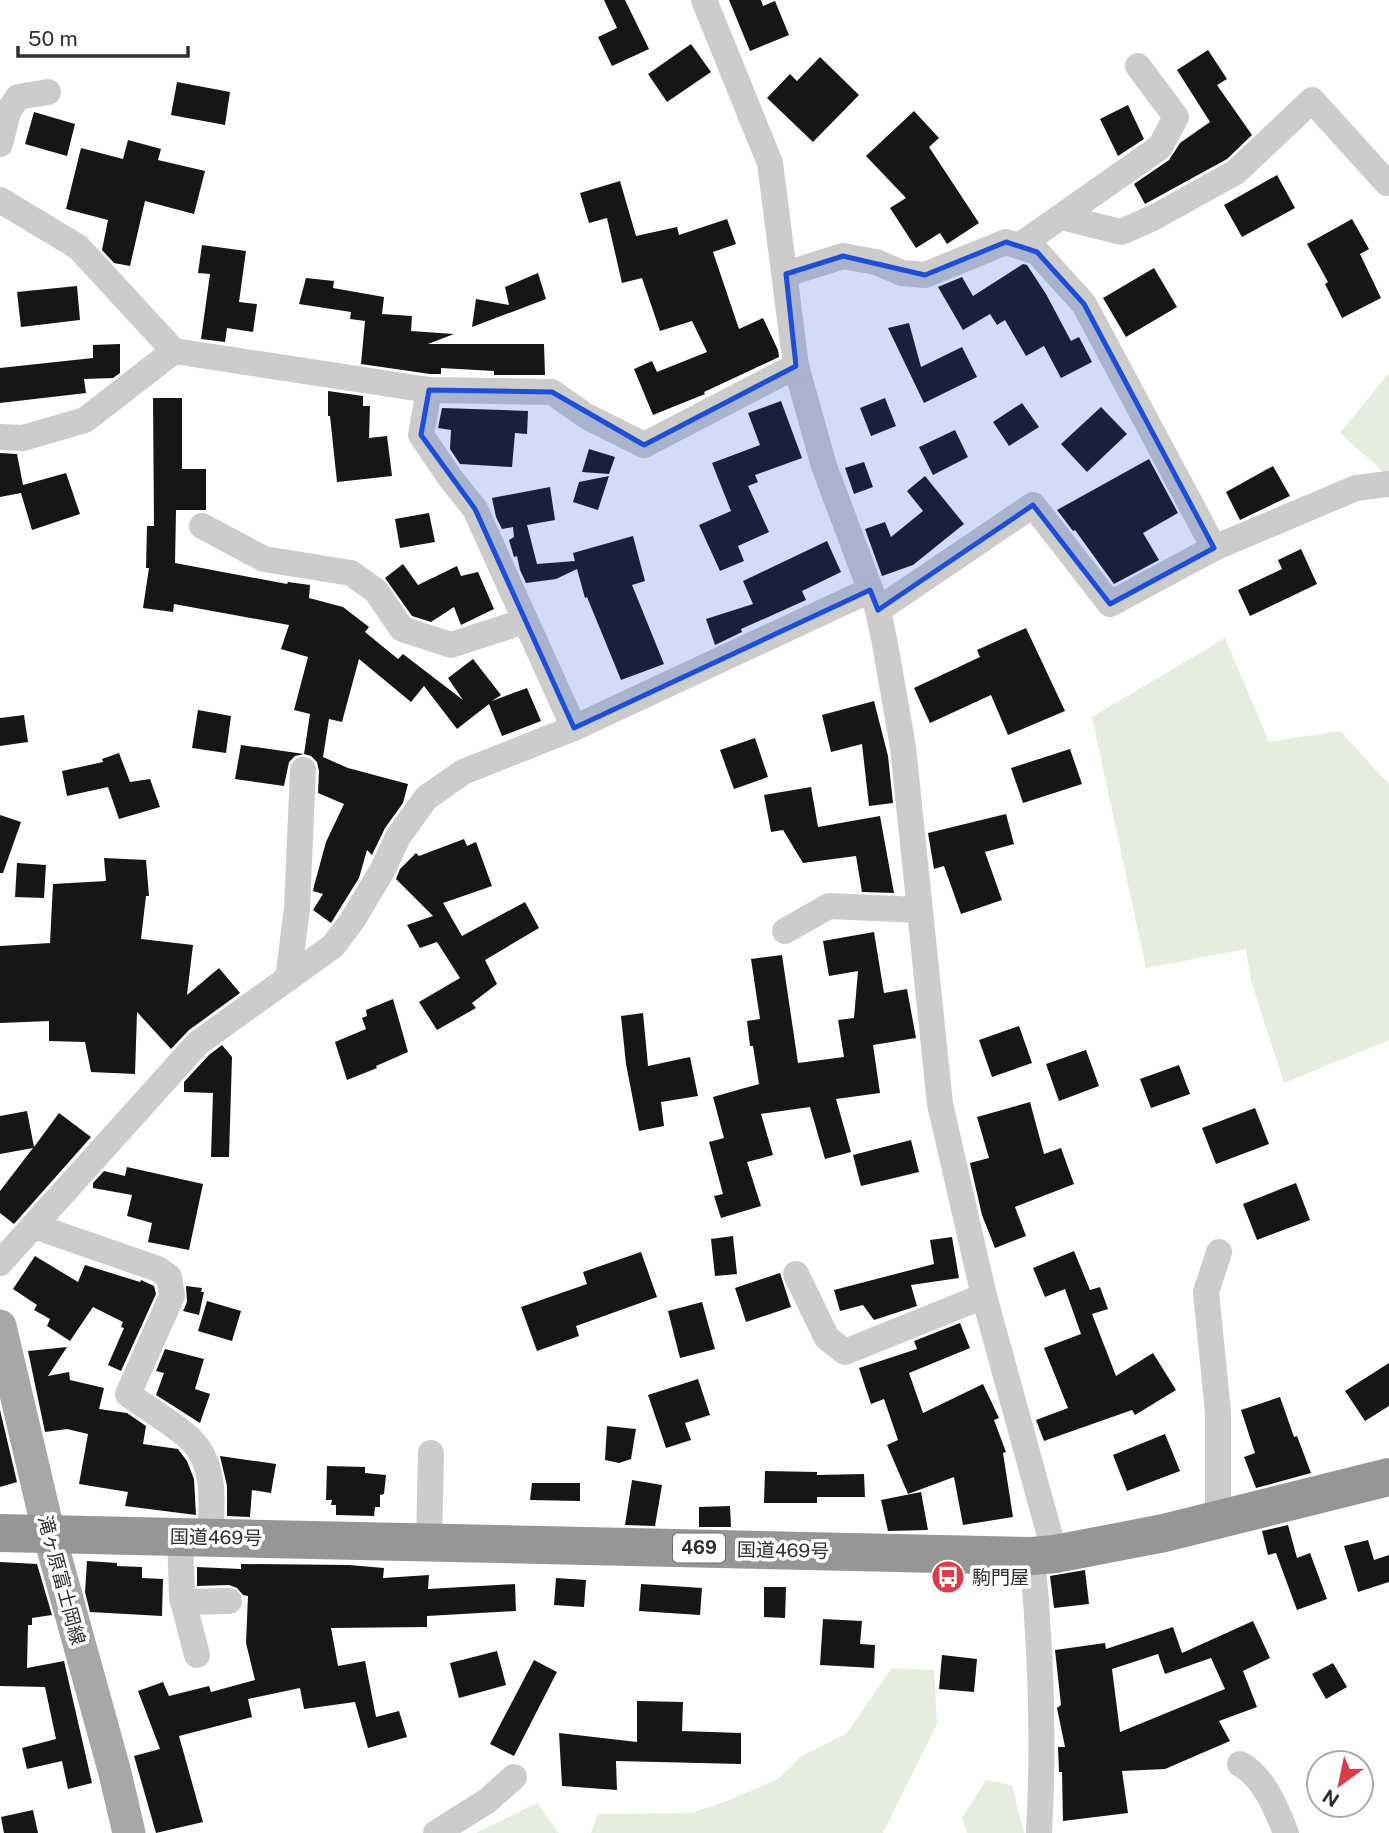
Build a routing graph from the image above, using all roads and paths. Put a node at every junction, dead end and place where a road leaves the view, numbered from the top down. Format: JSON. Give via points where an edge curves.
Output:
{"nodes":[{"id":1,"x":704,"y":0,"type":"edge"},
{"id":2,"x":1138,"y":66,"type":"dead end"},
{"id":3,"x":48,"y":92,"type":"dead end"},
{"id":4,"x":0,"y":144,"type":"edge"},
{"id":5,"x":1387,"y":183,"type":"dead end"},
{"id":6,"x":0,"y":200,"type":"edge"},
{"id":7,"x":1060,"y":217,"type":"junction"},
{"id":8,"x":1019,"y":246,"type":"junction"},
{"id":9,"x":786,"y":274,"type":"junction"},
{"id":10,"x":174,"y":351,"type":"junction"},
{"id":11,"x":796,"y":366,"type":"junction"},
{"id":12,"x":429,"y":390,"type":"junction"},
{"id":13,"x":0,"y":437,"type":"edge"},
{"id":14,"x":1389,"y":484,"type":"edge"},
{"id":15,"x":202,"y":526,"type":"dead end"},
{"id":16,"x":1214,"y":548,"type":"junction"},
{"id":17,"x":874,"y":600,"type":"junction"},
{"id":18,"x":525,"y":621,"type":"junction"},
{"id":19,"x":574,"y":728,"type":"junction"},
{"id":20,"x":303,"y":770,"type":"dead end"},
{"id":21,"x":919,"y":910,"type":"junction"},
{"id":22,"x":785,"y":931,"type":"dead end"},
{"id":23,"x":288,"y":979,"type":"junction"},
{"id":24,"x":34,"y":1226,"type":"junction"},
{"id":25,"x":1219,"y":1252,"type":"dead end"},
{"id":26,"x":0,"y":1263,"type":"edge"},
{"id":27,"x":796,"y":1274,"type":"dead end"},
{"id":28,"x":984,"y":1296,"type":"junction"},
{"id":29,"x":0,"y":1326,"type":"edge"},
{"id":30,"x":431,"y":1453,"type":"dead end"},
{"id":31,"x":1389,"y":1477,"type":"edge"},
{"id":32,"x":1218,"y":1520,"type":"junction"},
{"id":33,"x":0,"y":1533,"type":"edge"},
{"id":34,"x":49,"y":1534,"type":"junction"},
{"id":35,"x":195,"y":1537,"type":"junction"},
{"id":36,"x":429,"y":1542,"type":"junction"},
{"id":37,"x":1043,"y":1555,"type":"junction"},
{"id":38,"x":229,"y":1601,"type":"dead end"},
{"id":39,"x":183,"y":1602,"type":"junction"},
{"id":40,"x":197,"y":1656,"type":"dead end"},
{"id":41,"x":1240,"y":1764,"type":"dead end"},
{"id":42,"x":514,"y":1777,"type":"dead end"},
{"id":43,"x":129,"y":1833,"type":"edge"},
{"id":44,"x":436,"y":1833,"type":"edge"},
{"id":45,"x":1039,"y":1833,"type":"edge"},
{"id":46,"x":1286,"y":1833,"type":"edge"}],
"edges":[{"from":1,"to":9,"type":"street","via":[[770,163]]},
{"from":2,"to":7,"type":"street","via":[[1176,117],[1160,147]]},
{"from":3,"to":4,"type":"street","via":[[18,97],[8,112]]},
{"from":5,"to":7,"type":"street","via":[[1312,100],[1236,172],[1153,218],[1121,232]]},
{"from":6,"to":10,"type":"street","via":[[78,247]]},
{"from":7,"to":8,"type":"street"},
{"from":8,"to":9,"type":"street","via":[[1006,242],[925,275],[843,257]]},
{"from":8,"to":16,"type":"street","via":[[1037,252],[1084,304]]},
{"from":9,"to":11,"type":"street"},
{"from":10,"to":12,"type":"street"},
{"from":10,"to":13,"type":"street","via":[[85,420],[23,438]]},
{"from":11,"to":12,"type":"street","via":[[643,444],[586,416],[552,392]]},
{"from":11,"to":17,"type":"street","via":[[824,466]]},
{"from":12,"to":18,"type":"street","via":[[421,435],[475,509]]},
{"from":14,"to":16,"type":"street","via":[[1356,488]]},
{"from":15,"to":18,"type":"street","via":[[264,559],[351,573],[376,591],[402,629],[451,645]]},
{"from":16,"to":17,"type":"street","via":[[1110,604],[1033,505]]},
{"from":17,"to":19,"type":"street"},
{"from":17,"to":21,"type":"street","via":[[904,747]]},
{"from":18,"to":19,"type":"street"},
{"from":19,"to":23,"type":"street","via":[[463,772],[426,798],[398,837],[352,922],[333,946]]},
{"from":20,"to":23,"type":"street","via":[[297,908]]},
{"from":21,"to":22,"type":"street","via":[[829,906]]},
{"from":21,"to":28,"type":"street","via":[[940,1104]]},
{"from":23,"to":24,"type":"street","via":[[198,1043]]},
{"from":24,"to":26,"type":"street"},
{"from":24,"to":35,"type":"street","via":[[158,1269],[169,1277],[172,1296],[128,1395],[192,1440],[201,1452],[212,1485]]},
{"from":25,"to":32,"type":"street","via":[[1206,1292],[1218,1412]]},
{"from":27,"to":28,"type":"street","via":[[827,1338],[845,1352]]},
{"from":28,"to":37,"type":"street"},
{"from":29,"to":34,"type":"main road","name":"滝ヶ原富士岡線"},
{"from":30,"to":36,"type":"street"},
{"from":31,"to":32,"type":"highway","name":"国道469号","number":"469"},
{"from":32,"to":37,"type":"highway","name":"国道469号","number":"469"},
{"from":33,"to":34,"type":"highway","name":"国道469号","number":"469"},
{"from":34,"to":35,"type":"highway","name":"国道469号","number":"469"},
{"from":34,"to":43,"type":"main road","name":"滝ヶ原富士岡線"},
{"from":35,"to":36,"type":"highway","name":"国道469号","number":"469"},
{"from":35,"to":39,"type":"street"},
{"from":36,"to":37,"type":"highway","name":"国道469号","number":"469"},
{"from":37,"to":45,"type":"street","via":[[1037,1617]]},
{"from":38,"to":39,"type":"street"},
{"from":39,"to":40,"type":"street"},
{"from":41,"to":46,"type":"street","via":[[1253,1771]]},
{"from":42,"to":44,"type":"street","via":[[487,1801]]}]}
